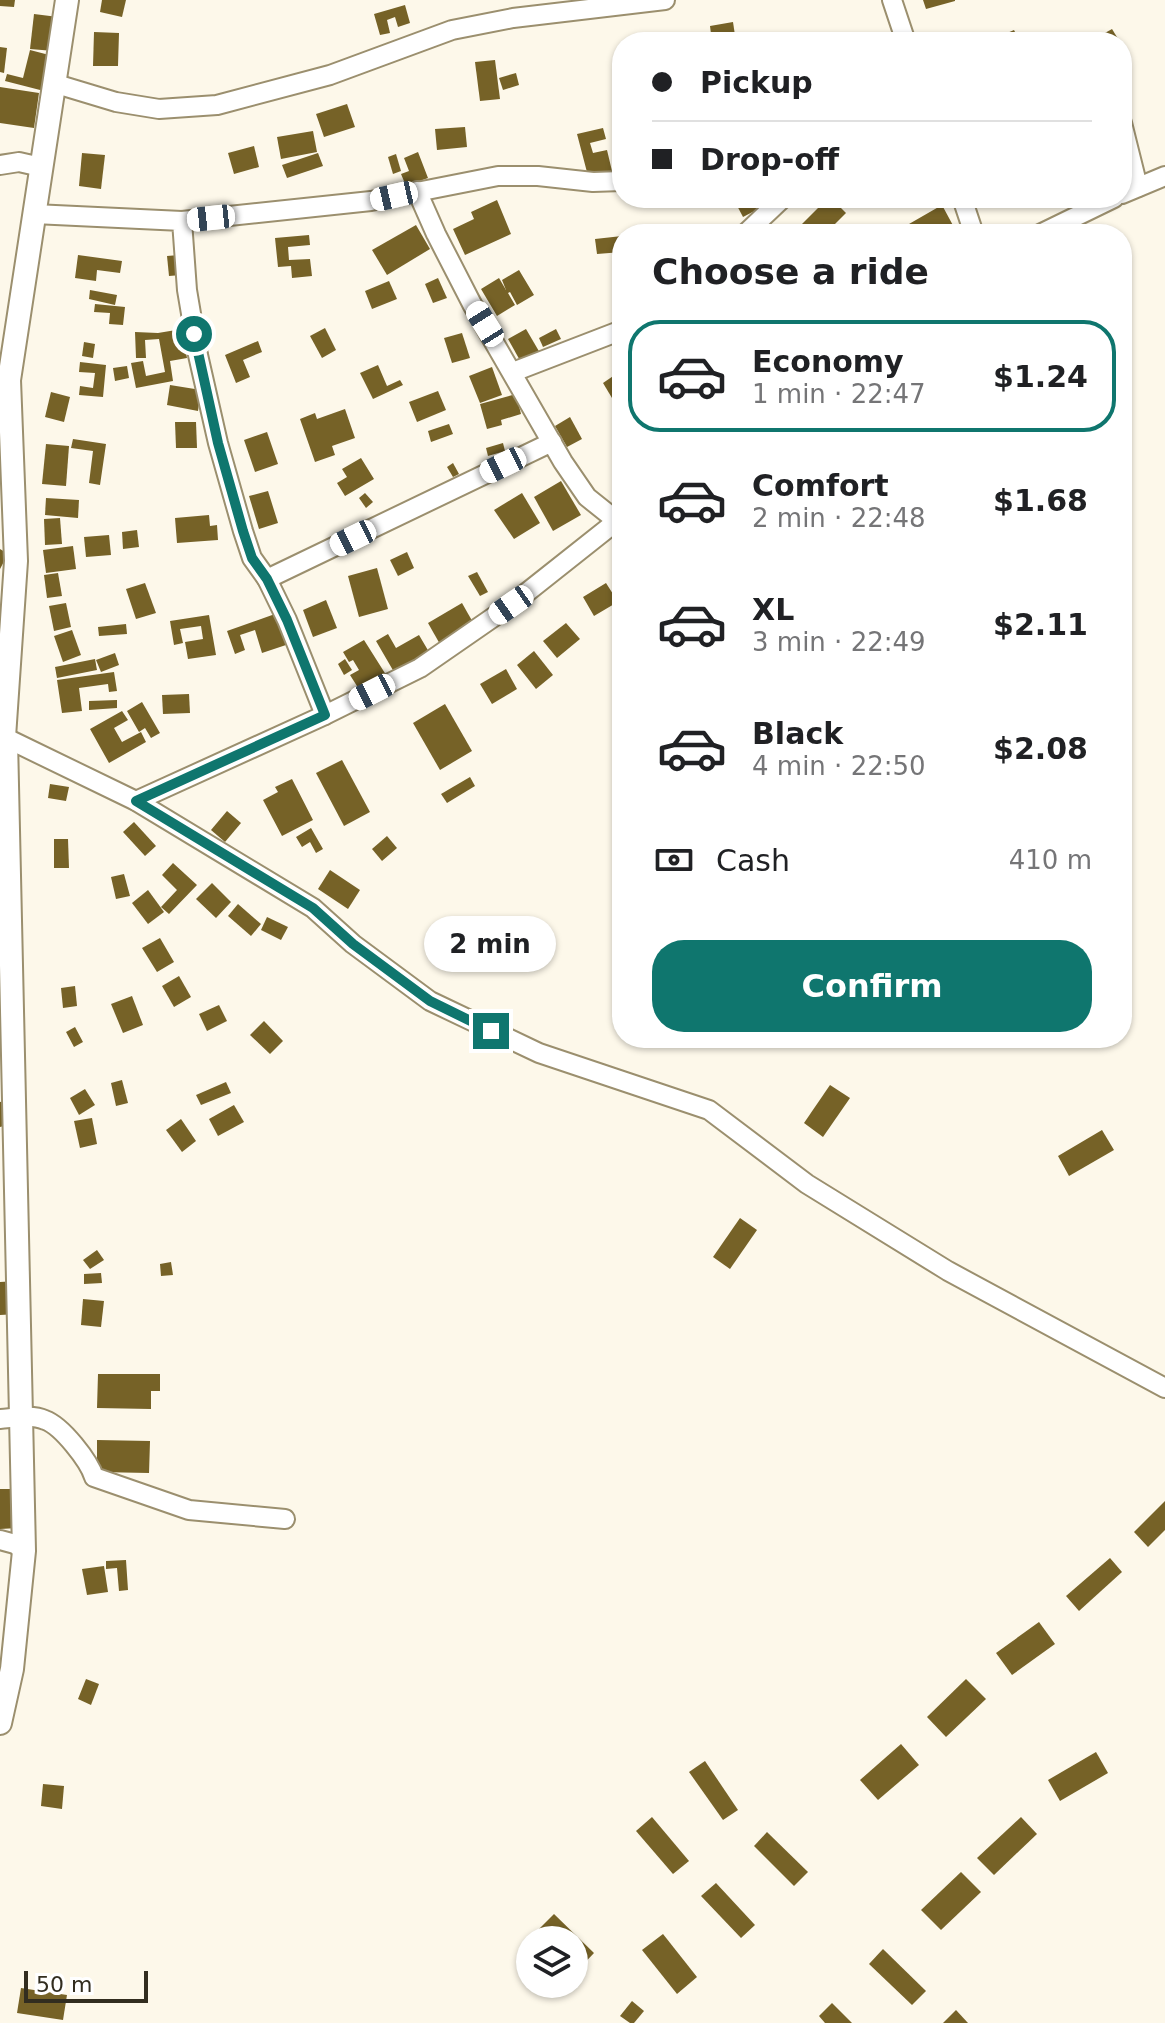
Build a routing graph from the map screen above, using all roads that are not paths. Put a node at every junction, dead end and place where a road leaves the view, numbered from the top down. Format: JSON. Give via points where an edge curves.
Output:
{"nodes":[{"id":1,"x":67,"y":0,"type":"edge"},
{"id":2,"x":665,"y":0,"type":"edge"},
{"id":3,"x":892,"y":0,"type":"edge"},
{"id":4,"x":903,"y":32,"type":"edge"},
{"id":5,"x":53,"y":83,"type":"junction"},
{"id":6,"x":0,"y":165,"type":"edge"},
{"id":7,"x":41,"y":167,"type":"junction"},
{"id":8,"x":1165,"y":176,"type":"edge"},
{"id":9,"x":612,"y":181,"type":"edge"},
{"id":10,"x":1132,"y":190,"type":"edge"},
{"id":11,"x":417,"y":191,"type":"junction"},
{"id":12,"x":772,"y":208,"type":"edge"},
{"id":13,"x":1093,"y":208,"type":"edge"},
{"id":14,"x":34,"y":214,"type":"junction"},
{"id":15,"x":182,"y":221,"type":"junction"},
{"id":16,"x":756,"y":224,"type":"edge"},
{"id":17,"x":1061,"y":224,"type":"edge"},
{"id":18,"x":612,"y":334,"type":"edge"},
{"id":19,"x":513,"y":372,"type":"junction"},
{"id":20,"x":552,"y":442,"type":"junction"},
{"id":21,"x":612,"y":514,"type":"edge"},
{"id":22,"x":612,"y":525,"type":"edge"},
{"id":23,"x":267,"y":579,"type":"junction"},
{"id":24,"x":325,"y":715,"type":"junction"},
{"id":25,"x":3,"y":744,"type":"edge"},
{"id":26,"x":136,"y":801,"type":"junction"},
{"id":27,"x":5,"y":970,"type":"edge"},
{"id":28,"x":8,"y":1178,"type":"edge"},
{"id":29,"x":1165,"y":1388,"type":"edge"},
{"id":30,"x":11,"y":1418,"type":"edge"},
{"id":31,"x":285,"y":1519,"type":"dead end"},
{"id":32,"x":0,"y":1540,"type":"edge"},
{"id":33,"x":24,"y":1551,"type":"junction"},
{"id":34,"x":6,"y":1678,"type":"edge"},
{"id":35,"x":0,"y":1723,"type":"edge"}],
"edges":[{"from":1,"to":5,"type":"street"},
{"from":2,"to":5,"type":"street","via":[[452,30],[330,75],[217,105],[159,109]]},
{"from":3,"to":4,"type":"street"},
{"from":5,"to":7,"type":"street"},
{"from":6,"to":7,"type":"street"},
{"from":7,"to":14,"type":"street"},
{"from":8,"to":10,"type":"street"},
{"from":9,"to":11,"type":"street","via":[[498,176]]},
{"from":11,"to":15,"type":"street","via":[[371,201]]},
{"from":11,"to":19,"type":"street"},
{"from":12,"to":16,"type":"street"},
{"from":13,"to":17,"type":"street"},
{"from":14,"to":15,"type":"street"},
{"from":14,"to":25,"type":"street","via":[[9,380],[16,561]]},
{"from":15,"to":23,"type":"street","via":[[187,290],[218,443],[252,558]]},
{"from":18,"to":19,"type":"street"},
{"from":19,"to":20,"type":"street"},
{"from":20,"to":21,"type":"street","via":[[587,497]]},
{"from":20,"to":23,"type":"street"},
{"from":22,"to":24,"type":"street","via":[[458,643]]},
{"from":23,"to":24,"type":"street"},
{"from":24,"to":26,"type":"street"},
{"from":25,"to":26,"type":"street"},
{"from":25,"to":27,"type":"street"},
{"from":26,"to":29,"type":"street","via":[[313,908],[430,1001],[539,1053],[709,1110],[835,1201],[948,1271]]},
{"from":27,"to":28,"type":"street"},
{"from":28,"to":30,"type":"street"},
{"from":30,"to":31,"type":"street","via":[[44,1419],[55,1426],[89,1461],[94,1477],[189,1510]]},
{"from":30,"to":33,"type":"street"},
{"from":32,"to":33,"type":"street"},
{"from":33,"to":34,"type":"street"},
{"from":34,"to":35,"type":"street"}]}
